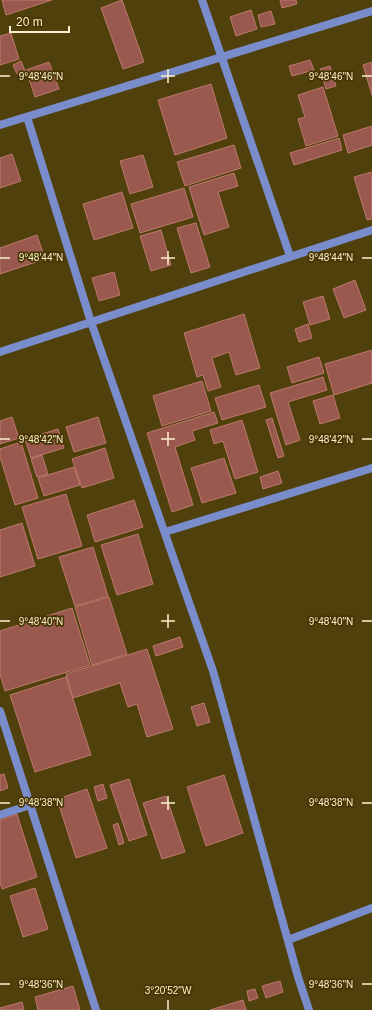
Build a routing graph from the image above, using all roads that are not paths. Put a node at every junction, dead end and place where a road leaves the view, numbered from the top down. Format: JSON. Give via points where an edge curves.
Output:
{"nodes":[{"id":1,"x":202,"y":0,"type":"edge"},
{"id":2,"x":372,"y":10,"type":"edge"},
{"id":3,"x":222,"y":57,"type":"junction"},
{"id":4,"x":27,"y":117,"type":"junction"},
{"id":5,"x":0,"y":125,"type":"edge"},
{"id":6,"x":372,"y":230,"type":"edge"},
{"id":7,"x":290,"y":256,"type":"junction"},
{"id":8,"x":91,"y":322,"type":"junction"},
{"id":9,"x":0,"y":352,"type":"edge"},
{"id":10,"x":372,"y":468,"type":"edge"},
{"id":11,"x":166,"y":532,"type":"junction"},
{"id":12,"x":0,"y":711,"type":"edge"},
{"id":13,"x":30,"y":805,"type":"junction"},
{"id":14,"x":0,"y":815,"type":"edge"},
{"id":15,"x":372,"y":908,"type":"edge"},
{"id":16,"x":288,"y":940,"type":"junction"},
{"id":17,"x":96,"y":1010,"type":"edge"},
{"id":18,"x":309,"y":1010,"type":"edge"}],
"edges":[{"from":1,"to":3,"type":"street"},
{"from":2,"to":3,"type":"street"},
{"from":3,"to":4,"type":"street"},
{"from":3,"to":7,"type":"street"},
{"from":4,"to":5,"type":"street"},
{"from":4,"to":8,"type":"street"},
{"from":6,"to":7,"type":"street"},
{"from":7,"to":8,"type":"street"},
{"from":8,"to":9,"type":"street"},
{"from":8,"to":11,"type":"street"},
{"from":10,"to":11,"type":"street"},
{"from":11,"to":16,"type":"street","via":[[213,671]]},
{"from":12,"to":13,"type":"street"},
{"from":13,"to":14,"type":"street"},
{"from":13,"to":17,"type":"street"},
{"from":15,"to":16,"type":"street"},
{"from":16,"to":18,"type":"street"}]}
